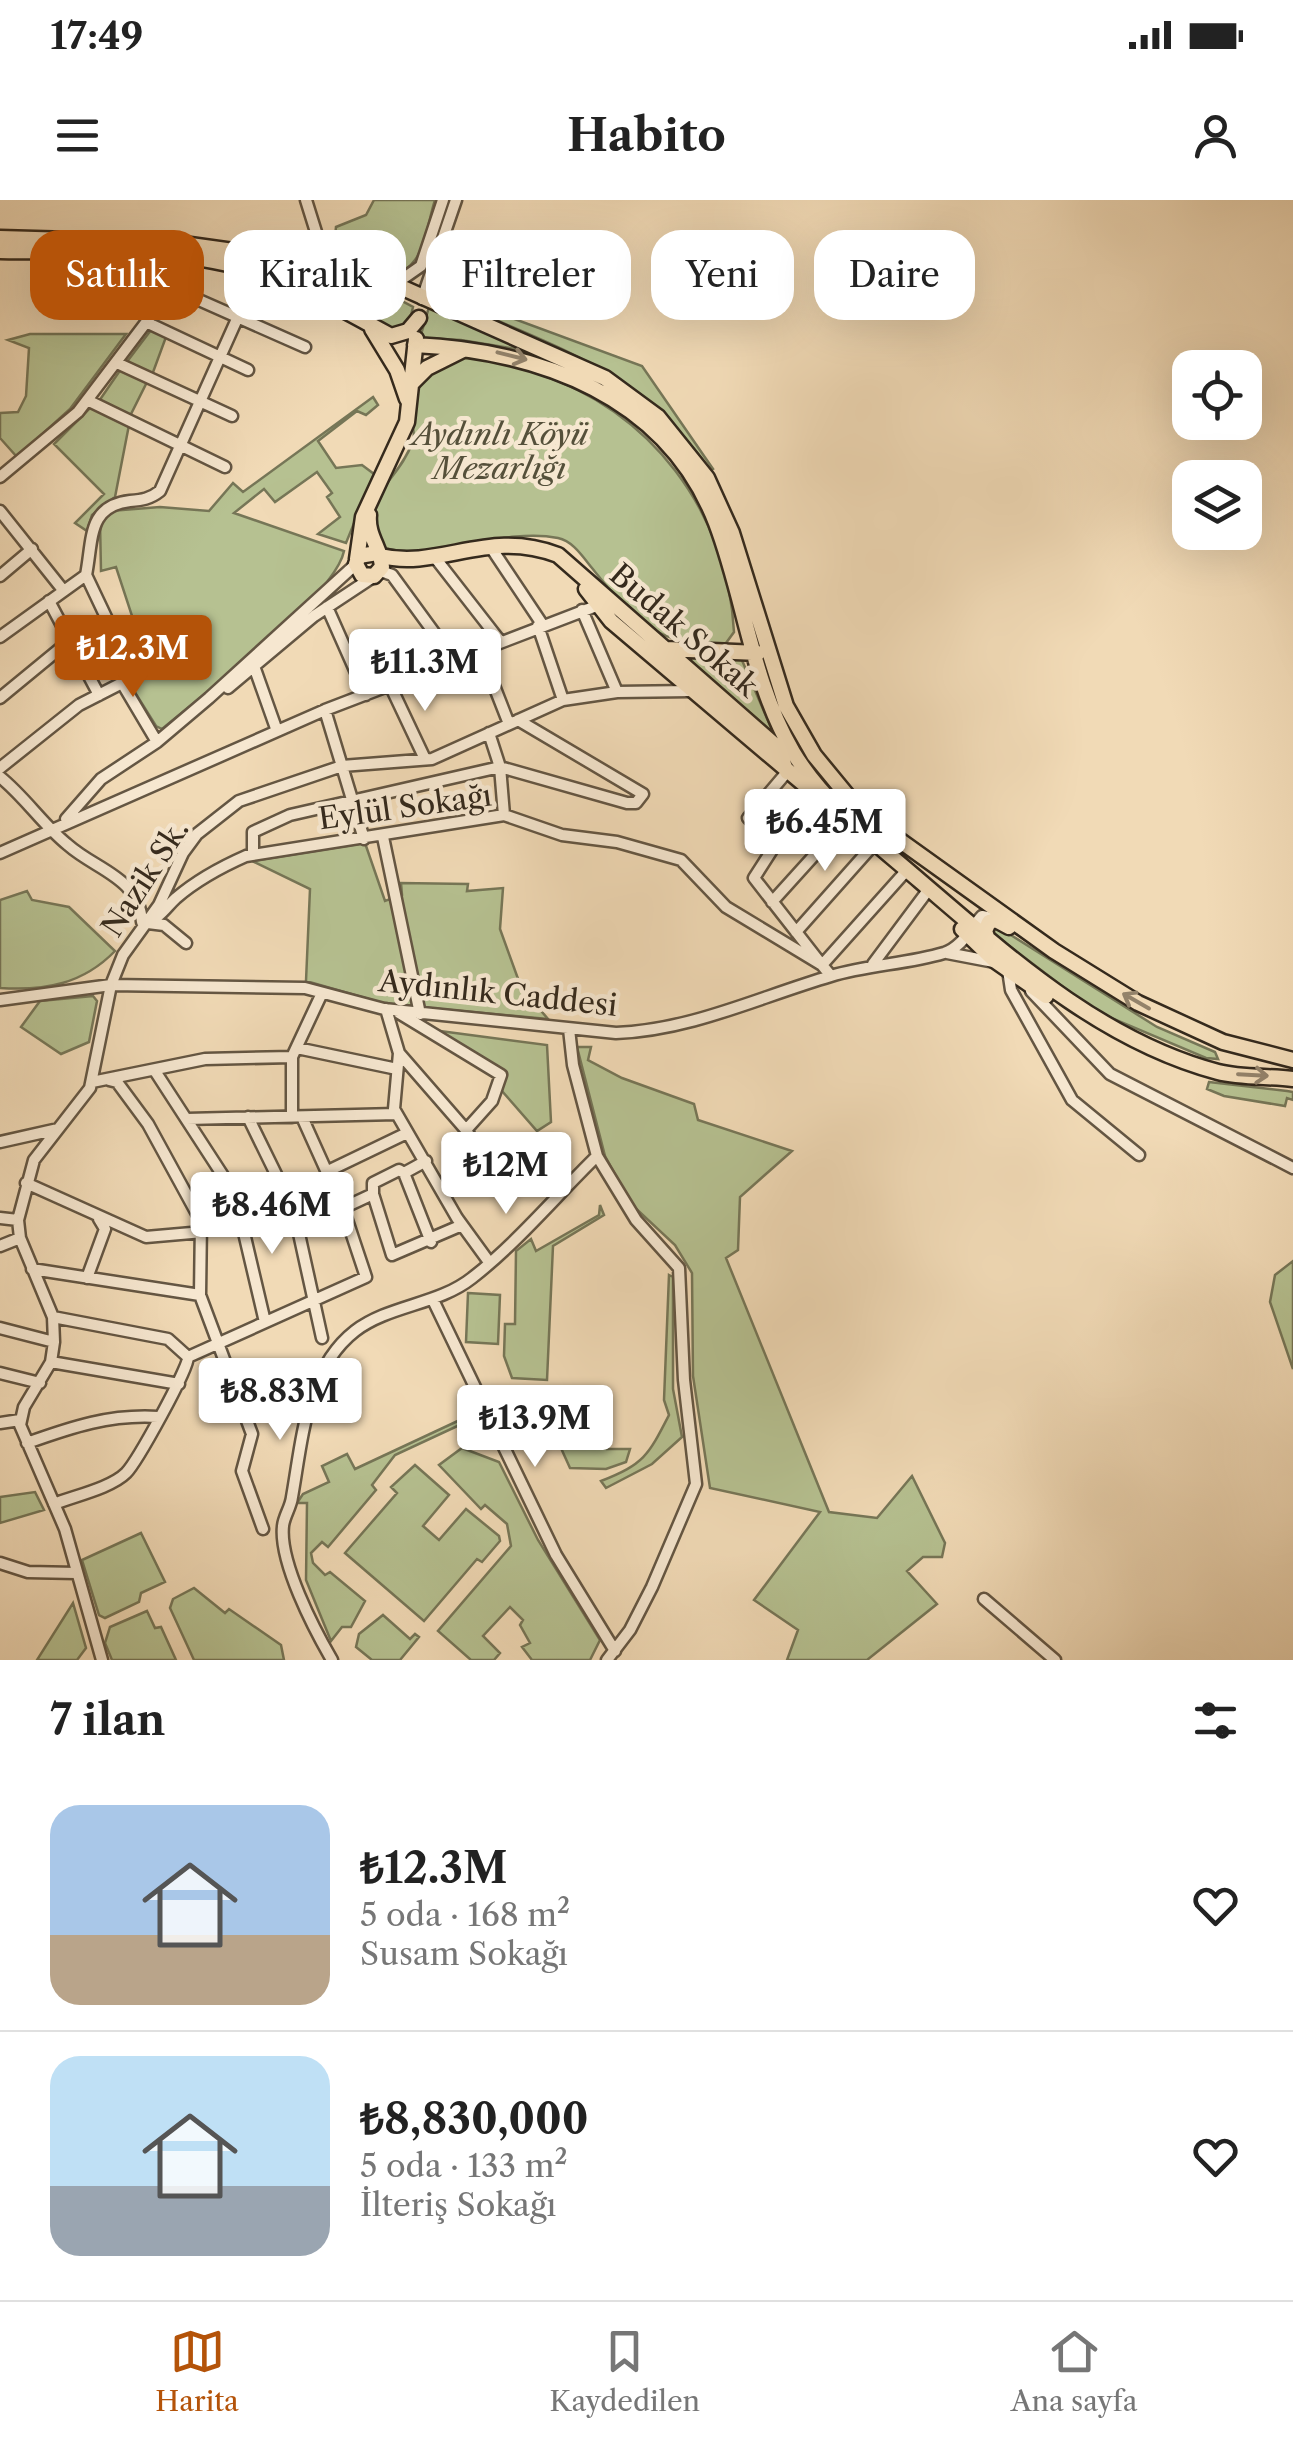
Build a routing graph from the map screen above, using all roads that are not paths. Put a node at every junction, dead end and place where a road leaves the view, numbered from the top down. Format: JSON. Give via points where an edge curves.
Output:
{"nodes":[{"id":1,"x":306,"y":200,"type":"edge"},
{"id":2,"x":443,"y":200,"type":"edge"},
{"id":3,"x":456,"y":200,"type":"edge"},
{"id":4,"x":316,"y":230,"type":"edge"},
{"id":5,"x":445,"y":230,"type":"edge"},
{"id":6,"x":0,"y":238,"type":"edge"},
{"id":7,"x":224,"y":247,"type":"edge"},
{"id":8,"x":0,"y":251,"type":"edge"},
{"id":9,"x":30,"y":252,"type":"edge"},
{"id":10,"x":406,"y":276,"type":"edge"},
{"id":11,"x":426,"y":287,"type":"edge"},
{"id":12,"x":406,"y":291,"type":"edge"},
{"id":13,"x":422,"y":299,"type":"junction"},
{"id":14,"x":419,"y":318,"type":"junction"},
{"id":15,"x":150,"y":320,"type":"edge"},
{"id":16,"x":240,"y":320,"type":"edge"},
{"id":17,"x":242,"y":320,"type":"edge"},
{"id":18,"x":364,"y":320,"type":"edge"},
{"id":19,"x":480,"y":320,"type":"edge"},
{"id":20,"x":366,"y":322,"type":"junction"},
{"id":21,"x":148,"y":323,"type":"junction"},
{"id":22,"x":491,"y":330,"type":"junction"},
{"id":23,"x":415,"y":345,"type":"junction"},
{"id":24,"x":305,"y":347,"type":"dead end"},
{"id":25,"x":472,"y":348,"type":"junction"},
{"id":26,"x":222,"y":358,"type":"junction"},
{"id":27,"x":117,"y":363,"type":"junction"},
{"id":28,"x":248,"y":370,"type":"dead end"},
{"id":29,"x":410,"y":384,"type":"junction"},
{"id":30,"x":87,"y":400,"type":"junction"},
{"id":31,"x":201,"y":403,"type":"junction"},
{"id":32,"x":409,"y":404,"type":"junction"},
{"id":33,"x":232,"y":416,"type":"dead end"},
{"id":34,"x":181,"y":446,"type":"junction"},
{"id":35,"x":225,"y":467,"type":"dead end"},
{"id":36,"x":0,"y":477,"type":"edge"},
{"id":37,"x":371,"y":499,"type":"junction"},
{"id":38,"x":0,"y":511,"type":"edge"},
{"id":39,"x":489,"y":544,"type":"junction"},
{"id":40,"x":32,"y":549,"type":"junction"},
{"id":41,"x":432,"y":554,"type":"junction"},
{"id":42,"x":357,"y":562,"type":"junction"},
{"id":43,"x":379,"y":564,"type":"junction"},
{"id":44,"x":1,"y":573,"type":"edge"},
{"id":45,"x":86,"y":574,"type":"junction"},
{"id":46,"x":63,"y":590,"type":"junction"},
{"id":47,"x":736,"y":596,"type":"junction"},
{"id":48,"x":49,"y":601,"type":"junction"},
{"id":49,"x":328,"y":606,"type":"junction"},
{"id":50,"x":596,"y":606,"type":"junction"},
{"id":51,"x":540,"y":625,"type":"junction"},
{"id":52,"x":0,"y":636,"type":"edge"},
{"id":53,"x":68,"y":642,"type":"junction"},
{"id":54,"x":500,"y":642,"type":"junction"},
{"id":55,"x":666,"y":649,"type":"junction"},
{"id":56,"x":480,"y":650,"type":"junction"},
{"id":57,"x":750,"y":650,"type":"junction"},
{"id":58,"x":719,"y":652,"type":"junction"},
{"id":59,"x":454,"y":660,"type":"junction"},
{"id":60,"x":255,"y":669,"type":"junction"},
{"id":61,"x":122,"y":683,"type":"junction"},
{"id":62,"x":390,"y":685,"type":"junction"},
{"id":63,"x":696,"y":686,"type":"junction"},
{"id":64,"x":617,"y":692,"type":"junction"},
{"id":65,"x":99,"y":695,"type":"junction"},
{"id":66,"x":366,"y":695,"type":"junction"},
{"id":67,"x":0,"y":698,"type":"edge"},
{"id":68,"x":210,"y":698,"type":"junction"},
{"id":69,"x":563,"y":700,"type":"junction"},
{"id":70,"x":325,"y":710,"type":"junction"},
{"id":71,"x":514,"y":722,"type":"junction"},
{"id":72,"x":276,"y":731,"type":"junction"},
{"id":73,"x":489,"y":733,"type":"junction"},
{"id":74,"x":800,"y":733,"type":"junction"},
{"id":75,"x":157,"y":742,"type":"junction"},
{"id":76,"x":424,"y":760,"type":"junction"},
{"id":77,"x":342,"y":766,"type":"junction"},
{"id":78,"x":500,"y":767,"type":"junction"},
{"id":79,"x":0,"y":768,"type":"edge"},
{"id":80,"x":788,"y":772,"type":"junction"},
{"id":81,"x":0,"y":777,"type":"edge"},
{"id":82,"x":352,"y":801,"type":"junction"},
{"id":83,"x":504,"y":814,"type":"junction"},
{"id":84,"x":848,"y":818,"type":"junction"},
{"id":85,"x":53,"y":828,"type":"junction"},
{"id":86,"x":383,"y":837,"type":"junction"},
{"id":87,"x":364,"y":840,"type":"junction"},
{"id":88,"x":876,"y":842,"type":"junction"},
{"id":89,"x":0,"y":852,"type":"edge"},
{"id":90,"x":253,"y":854,"type":"junction"},
{"id":91,"x":907,"y":870,"type":"junction"},
{"id":92,"x":929,"y":889,"type":"junction"},
{"id":93,"x":772,"y":902,"type":"junction"},
{"id":94,"x":996,"y":920,"type":"junction"},
{"id":95,"x":142,"y":922,"type":"junction"},
{"id":96,"x":796,"y":932,"type":"junction"},
{"id":97,"x":966,"y":934,"type":"junction"},
{"id":98,"x":989,"y":942,"type":"junction"},
{"id":99,"x":186,"y":943,"type":"dead end"},
{"id":100,"x":946,"y":952,"type":"junction"},
{"id":101,"x":1054,"y":952,"type":"junction"},
{"id":102,"x":873,"y":964,"type":"junction"},
{"id":103,"x":822,"y":966,"type":"junction"},
{"id":104,"x":830,"y":976,"type":"junction"},
{"id":105,"x":1010,"y":976,"type":"junction"},
{"id":106,"x":111,"y":986,"type":"junction"},
{"id":107,"x":322,"y":993,"type":"junction"},
{"id":108,"x":0,"y":1000,"type":"edge"},
{"id":109,"x":390,"y":1010,"type":"junction"},
{"id":110,"x":420,"y":1014,"type":"junction"},
{"id":111,"x":569,"y":1030,"type":"junction"},
{"id":112,"x":1223,"y":1042,"type":"junction"},
{"id":113,"x":1159,"y":1050,"type":"junction"},
{"id":114,"x":294,"y":1053,"type":"junction"},
{"id":115,"x":399,"y":1053,"type":"junction"},
{"id":116,"x":1293,"y":1060,"type":"edge"},
{"id":117,"x":398,"y":1069,"type":"junction"},
{"id":118,"x":1212,"y":1070,"type":"junction"},
{"id":119,"x":155,"y":1071,"type":"junction"},
{"id":120,"x":1293,"y":1079,"type":"edge"},
{"id":121,"x":109,"y":1080,"type":"junction"},
{"id":122,"x":92,"y":1082,"type":"junction"},
{"id":123,"x":396,"y":1114,"type":"junction"},
{"id":124,"x":248,"y":1117,"type":"junction"},
{"id":125,"x":297,"y":1117,"type":"junction"},
{"id":126,"x":187,"y":1119,"type":"junction"},
{"id":127,"x":58,"y":1129,"type":"junction"},
{"id":128,"x":466,"y":1130,"type":"junction"},
{"id":129,"x":407,"y":1134,"type":"junction"},
{"id":130,"x":0,"y":1142,"type":"edge"},
{"id":131,"x":1138,"y":1155,"type":"dead end"},
{"id":132,"x":597,"y":1156,"type":"junction"},
{"id":133,"x":426,"y":1161,"type":"junction"},
{"id":134,"x":1293,"y":1168,"type":"edge"},
{"id":135,"x":328,"y":1171,"type":"junction"},
{"id":136,"x":404,"y":1173,"type":"junction"},
{"id":137,"x":497,"y":1181,"type":"dead end"},
{"id":138,"x":278,"y":1183,"type":"junction"},
{"id":139,"x":26,"y":1184,"type":"junction"},
{"id":140,"x":373,"y":1194,"type":"junction"},
{"id":141,"x":239,"y":1203,"type":"junction"},
{"id":142,"x":343,"y":1208,"type":"junction"},
{"id":143,"x":0,"y":1218,"type":"edge"},
{"id":144,"x":98,"y":1218,"type":"junction"},
{"id":145,"x":18,"y":1220,"type":"junction"},
{"id":146,"x":460,"y":1221,"type":"junction"},
{"id":147,"x":202,"y":1227,"type":"junction"},
{"id":148,"x":20,"y":1238,"type":"junction"},
{"id":149,"x":430,"y":1241,"type":"junction"},
{"id":150,"x":0,"y":1246,"type":"edge"},
{"id":151,"x":489,"y":1262,"type":"junction"},
{"id":152,"x":32,"y":1269,"type":"junction"},
{"id":153,"x":87,"y":1278,"type":"junction"},
{"id":154,"x":200,"y":1295,"type":"junction"},
{"id":155,"x":433,"y":1300,"type":"junction"},
{"id":156,"x":314,"y":1301,"type":"junction"},
{"id":157,"x":53,"y":1318,"type":"junction"},
{"id":158,"x":265,"y":1322,"type":"junction"},
{"id":159,"x":0,"y":1328,"type":"edge"},
{"id":160,"x":322,"y":1338,"type":"dead end"},
{"id":161,"x":54,"y":1342,"type":"junction"},
{"id":162,"x":220,"y":1342,"type":"junction"},
{"id":163,"x":188,"y":1357,"type":"junction"},
{"id":164,"x":51,"y":1362,"type":"junction"},
{"id":165,"x":0,"y":1373,"type":"edge"},
{"id":166,"x":40,"y":1383,"type":"junction"},
{"id":167,"x":179,"y":1384,"type":"junction"},
{"id":168,"x":158,"y":1417,"type":"junction"},
{"id":169,"x":20,"y":1420,"type":"junction"},
{"id":170,"x":0,"y":1423,"type":"edge"},
{"id":171,"x":26,"y":1443,"type":"junction"},
{"id":172,"x":54,"y":1504,"type":"junction"},
{"id":173,"x":263,"y":1529,"type":"dead end"},
{"id":174,"x":0,"y":1563,"type":"edge"},
{"id":175,"x":76,"y":1572,"type":"junction"},
{"id":176,"x":984,"y":1600,"type":"dead end"},
{"id":177,"x":611,"y":1656,"type":"edge"},
{"id":178,"x":102,"y":1660,"type":"edge"},
{"id":179,"x":332,"y":1660,"type":"edge"},
{"id":180,"x":1055,"y":1660,"type":"edge"}],
"edges":[{"from":1,"to":4,"type":"street"},
{"from":2,"to":10,"type":"street","via":[[421,266]]},
{"from":3,"to":5,"type":"street"},
{"from":6,"to":7,"type":"main road"},
{"from":8,"to":9,"type":"main road"},
{"from":11,"to":13,"type":"street"},
{"from":12,"to":13,"type":"main road"},
{"from":13,"to":14,"type":"main road"},
{"from":13,"to":22,"type":"main road"},
{"from":14,"to":20,"type":"main road","via":[[392,336]]},
{"from":14,"to":23,"type":"main road"},
{"from":15,"to":21,"type":"street"},
{"from":16,"to":26,"type":"street"},
{"from":17,"to":24,"type":"street"},
{"from":18,"to":20,"type":"main road"},
{"from":19,"to":22,"type":"street"},
{"from":20,"to":32,"type":"main road","via":[[397,370]]},
{"from":21,"to":26,"type":"street"},
{"from":21,"to":27,"type":"street"},
{"from":22,"to":74,"type":"main road","via":[[605,378],[686,447],[726,515],[778,685]]},
{"from":23,"to":25,"type":"main road"},
{"from":23,"to":29,"type":"main road"},
{"from":25,"to":29,"type":"main road","via":[[441,359]]},
{"from":25,"to":47,"type":"main road","one_way":true,"via":[[558,369],[655,432],[702,492]]},
{"from":26,"to":28,"type":"street"},
{"from":26,"to":31,"type":"street"},
{"from":27,"to":30,"type":"street"},
{"from":27,"to":31,"type":"street"},
{"from":29,"to":32,"type":"main road"},
{"from":30,"to":34,"type":"street"},
{"from":30,"to":36,"type":"street"},
{"from":31,"to":33,"type":"street"},
{"from":31,"to":34,"type":"street"},
{"from":32,"to":37,"type":"main road","via":[[393,460]]},
{"from":34,"to":35,"type":"street"},
{"from":34,"to":45,"type":"street","via":[[154,496],[100,512]]},
{"from":37,"to":42,"type":"main road","via":[[358,532]]},
{"from":37,"to":43,"type":"main road","via":[[368,534]]},
{"from":38,"to":40,"type":"street"},
{"from":39,"to":41,"type":"main road"},
{"from":39,"to":50,"type":"main road","name":"Budak Sokak","via":[[547,551],[576,572]]},
{"from":39,"to":51,"type":"street"},
{"from":40,"to":44,"type":"street"},
{"from":40,"to":46,"type":"street"},
{"from":41,"to":43,"type":"main road"},
{"from":41,"to":54,"type":"street"},
{"from":42,"to":43,"type":"main road","via":[[365,552]]},
{"from":42,"to":43,"type":"main road","via":[[362,575]]},
{"from":42,"to":68,"type":"street"},
{"from":43,"to":49,"type":"street"},
{"from":43,"to":59,"type":"street"},
{"from":45,"to":46,"type":"street"},
{"from":45,"to":61,"type":"street","via":[[130,664]]},
{"from":46,"to":48,"type":"street"},
{"from":47,"to":57,"type":"main road"},
{"from":47,"to":58,"type":"main road","via":[[736,630]]},
{"from":48,"to":52,"type":"street"},
{"from":48,"to":53,"type":"street"},
{"from":49,"to":60,"type":"street"},
{"from":49,"to":66,"type":"street"},
{"from":50,"to":51,"type":"street"},
{"from":50,"to":55,"type":"main road","name":"Budak Sokak"},
{"from":50,"to":63,"type":"main road","name":"Budak Sokak","via":[[678,680]]},
{"from":50,"to":64,"type":"street"},
{"from":51,"to":54,"type":"street"},
{"from":51,"to":69,"type":"street"},
{"from":53,"to":65,"type":"street"},
{"from":53,"to":67,"type":"street"},
{"from":54,"to":56,"type":"street"},
{"from":55,"to":58,"type":"main road"},
{"from":55,"to":63,"type":"main road","name":"Budak Sokak"},
{"from":56,"to":59,"type":"street"},
{"from":56,"to":71,"type":"street"},
{"from":57,"to":58,"type":"main road"},
{"from":57,"to":74,"type":"main road","via":[[760,656]]},
{"from":57,"to":84,"type":"main road","via":[[794,754]]},
{"from":59,"to":62,"type":"street"},
{"from":60,"to":68,"type":"street"},
{"from":60,"to":72,"type":"street"},
{"from":61,"to":65,"type":"street"},
{"from":61,"to":75,"type":"street"},
{"from":62,"to":66,"type":"street"},
{"from":62,"to":76,"type":"street"},
{"from":63,"to":64,"type":"street","name":"Nazik Sk."},
{"from":63,"to":80,"type":"main road","name":"Budak Sokak","via":[[777,748]]},
{"from":64,"to":69,"type":"street","name":"Nazik Sk."},
{"from":65,"to":79,"type":"street"},
{"from":66,"to":70,"type":"street"},
{"from":68,"to":75,"type":"street"},
{"from":69,"to":71,"type":"street","name":"Nazik Sk."},
{"from":70,"to":72,"type":"street"},
{"from":70,"to":77,"type":"street"},
{"from":71,"to":73,"type":"street","name":"Nazik Sk."},
{"from":71,"to":78,"type":"street","via":[[643,794],[627,803]]},
{"from":72,"to":85,"type":"street"},
{"from":73,"to":76,"type":"street","name":"Nazik Sk."},
{"from":73,"to":78,"type":"street"},
{"from":74,"to":101,"type":"main road","via":[[874,821]]},
{"from":75,"to":85,"type":"street","via":[[102,779]]},
{"from":76,"to":77,"type":"street","name":"Nazik Sk."},
{"from":77,"to":82,"type":"street"},
{"from":77,"to":95,"type":"street","name":"Nazik Sk.","via":[[239,801],[197,834],[159,905]]},
{"from":78,"to":82,"type":"street"},
{"from":78,"to":83,"type":"street"},
{"from":80,"to":84,"type":"main road","name":"Budak Sokak"},
{"from":80,"to":93,"type":"street","via":[[748,818],[776,841],[754,878]]},
{"from":81,"to":85,"type":"street"},
{"from":82,"to":87,"type":"street"},
{"from":82,"to":90,"type":"street","via":[[290,815],[253,832]]},
{"from":83,"to":86,"type":"street","name":"Eylül Sokağı"},
{"from":83,"to":103,"type":"street","name":"Eylül Sokağı","via":[[682,860],[726,906]]},
{"from":84,"to":88,"type":"main road"},
{"from":84,"to":93,"type":"street"},
{"from":85,"to":89,"type":"street"},
{"from":85,"to":95,"type":"street","via":[[70,848],[122,880]]},
{"from":86,"to":87,"type":"street","name":"Eylül Sokağı"},
{"from":86,"to":110,"type":"street"},
{"from":87,"to":90,"type":"street","name":"Eylül Sokağı"},
{"from":88,"to":91,"type":"main road"},
{"from":88,"to":96,"type":"street"},
{"from":90,"to":95,"type":"street","name":"Eylül Sokağı","via":[[222,866],[156,919]]},
{"from":91,"to":92,"type":"main road"},
{"from":91,"to":103,"type":"street"},
{"from":92,"to":97,"type":"main road"},
{"from":92,"to":102,"type":"street"},
{"from":93,"to":96,"type":"street"},
{"from":94,"to":97,"type":"street","name":"Aydınlık Caddesi","via":[[985,915]]},
{"from":94,"to":98,"type":"main road","via":[[986,928]]},
{"from":94,"to":101,"type":"main road"},
{"from":95,"to":99,"type":"street","via":[[164,926]]},
{"from":95,"to":106,"type":"street","name":"Nazik Sk."},
{"from":96,"to":103,"type":"street"},
{"from":97,"to":98,"type":"main road"},
{"from":97,"to":100,"type":"street","name":"Aydınlık Caddesi"},
{"from":97,"to":105,"type":"main road"},
{"from":98,"to":113,"type":"main road","via":[[1076,1006]]},
{"from":100,"to":102,"type":"street","name":"Aydınlık Caddesi"},
{"from":100,"to":105,"type":"street"},
{"from":112,"to":101,"type":"main road","one_way":true,"via":[[1173,1022]]},
{"from":102,"to":104,"type":"street","name":"Aydınlık Caddesi"},
{"from":103,"to":104,"type":"street","name":"Eylül Sokağı"},
{"from":104,"to":111,"type":"street","name":"Aydınlık Caddesi","via":[[687,1025]]},
{"from":105,"to":113,"type":"main road","via":[[1100,1028]]},
{"from":105,"to":131,"type":"street","via":[[1072,1100]]},
{"from":105,"to":134,"type":"street","via":[[1110,1074]]},
{"from":106,"to":107,"type":"street","name":"Aydınlık Caddesi","via":[[172,983]]},
{"from":106,"to":108,"type":"street","name":"Aydınlık Caddesi"},
{"from":106,"to":122,"type":"street","name":"Nazik Sk."},
{"from":107,"to":109,"type":"street","name":"Aydınlık Caddesi"},
{"from":107,"to":114,"type":"street"},
{"from":109,"to":110,"type":"street","name":"Aydınlık Caddesi"},
{"from":109,"to":115,"type":"street"},
{"from":109,"to":128,"type":"street","via":[[501,1075],[492,1101]]},
{"from":110,"to":111,"type":"street","name":"Aydınlık Caddesi"},
{"from":111,"to":132,"type":"street"},
{"from":112,"to":116,"type":"main road"},
{"from":112,"to":118,"type":"main road","via":[[1228,1057]]},
{"from":113,"to":118,"type":"main road"},
{"from":114,"to":117,"type":"street"},
{"from":114,"to":119,"type":"street","via":[[230,1056]]},
{"from":114,"to":125,"type":"street"},
{"from":115,"to":117,"type":"street"},
{"from":115,"to":128,"type":"street"},
{"from":117,"to":123,"type":"street"},
{"from":118,"to":120,"type":"main road","one_way":true},
{"from":119,"to":121,"type":"street"},
{"from":119,"to":126,"type":"street"},
{"from":121,"to":122,"type":"street"},
{"from":121,"to":147,"type":"street","via":[[148,1124]]},
{"from":122,"to":127,"type":"street"},
{"from":123,"to":125,"type":"street"},
{"from":123,"to":129,"type":"street"},
{"from":124,"to":125,"type":"street"},
{"from":124,"to":126,"type":"street"},
{"from":124,"to":138,"type":"street"},
{"from":125,"to":135,"type":"street"},
{"from":126,"to":141,"type":"street"},
{"from":127,"to":130,"type":"street"},
{"from":127,"to":139,"type":"street","via":[[34,1160]]},
{"from":128,"to":137,"type":"street"},
{"from":129,"to":133,"type":"street"},
{"from":129,"to":135,"type":"street"},
{"from":132,"to":151,"type":"street"},
{"from":132,"to":177,"type":"street","via":[[636,1220],[679,1268],[696,1484],[652,1587]]},
{"from":133,"to":136,"type":"street"},
{"from":133,"to":146,"type":"street"},
{"from":135,"to":142,"type":"street"},
{"from":136,"to":140,"type":"street","via":[[373,1184]]},
{"from":136,"to":149,"type":"street"},
{"from":138,"to":141,"type":"street"},
{"from":138,"to":156,"type":"street","via":[[294,1211]]},
{"from":139,"to":144,"type":"street"},
{"from":139,"to":145,"type":"street"},
{"from":140,"to":142,"type":"street"},
{"from":140,"to":149,"type":"street","via":[[392,1255]]},
{"from":141,"to":147,"type":"street"},
{"from":141,"to":158,"type":"street"},
{"from":142,"to":156,"type":"street","via":[[366,1277]]},
{"from":143,"to":145,"type":"street"},
{"from":144,"to":147,"type":"street","via":[[146,1237]]},
{"from":144,"to":153,"type":"street","via":[[105,1229]]},
{"from":145,"to":148,"type":"street"},
{"from":146,"to":149,"type":"street"},
{"from":146,"to":151,"type":"street"},
{"from":147,"to":154,"type":"street"},
{"from":148,"to":150,"type":"street"},
{"from":148,"to":152,"type":"street"},
{"from":151,"to":155,"type":"street"},
{"from":152,"to":153,"type":"street"},
{"from":152,"to":157,"type":"street"},
{"from":153,"to":154,"type":"street"},
{"from":154,"to":162,"type":"street"},
{"from":155,"to":177,"type":"street"},
{"from":155,"to":179,"type":"street","via":[[356,1330],[335,1352],[309,1403],[283,1526],[288,1562]]},
{"from":156,"to":158,"type":"street"},
{"from":156,"to":160,"type":"street"},
{"from":157,"to":161,"type":"street"},
{"from":157,"to":163,"type":"street","via":[[157,1336]]},
{"from":158,"to":162,"type":"street"},
{"from":159,"to":161,"type":"street"},
{"from":161,"to":164,"type":"street"},
{"from":162,"to":163,"type":"street"},
{"from":162,"to":173,"type":"street","via":[[252,1434],[242,1470]]},
{"from":163,"to":167,"type":"street"},
{"from":164,"to":166,"type":"street"},
{"from":164,"to":167,"type":"street"},
{"from":165,"to":166,"type":"street"},
{"from":166,"to":169,"type":"street"},
{"from":167,"to":168,"type":"street"},
{"from":168,"to":171,"type":"street","via":[[122,1415]]},
{"from":168,"to":172,"type":"street","via":[[126,1474]]},
{"from":169,"to":170,"type":"street"},
{"from":169,"to":171,"type":"street"},
{"from":171,"to":172,"type":"street"},
{"from":172,"to":175,"type":"street"},
{"from":174,"to":175,"type":"street","via":[[28,1572]]},
{"from":175,"to":178,"type":"street"},
{"from":176,"to":180,"type":"street"}]}
